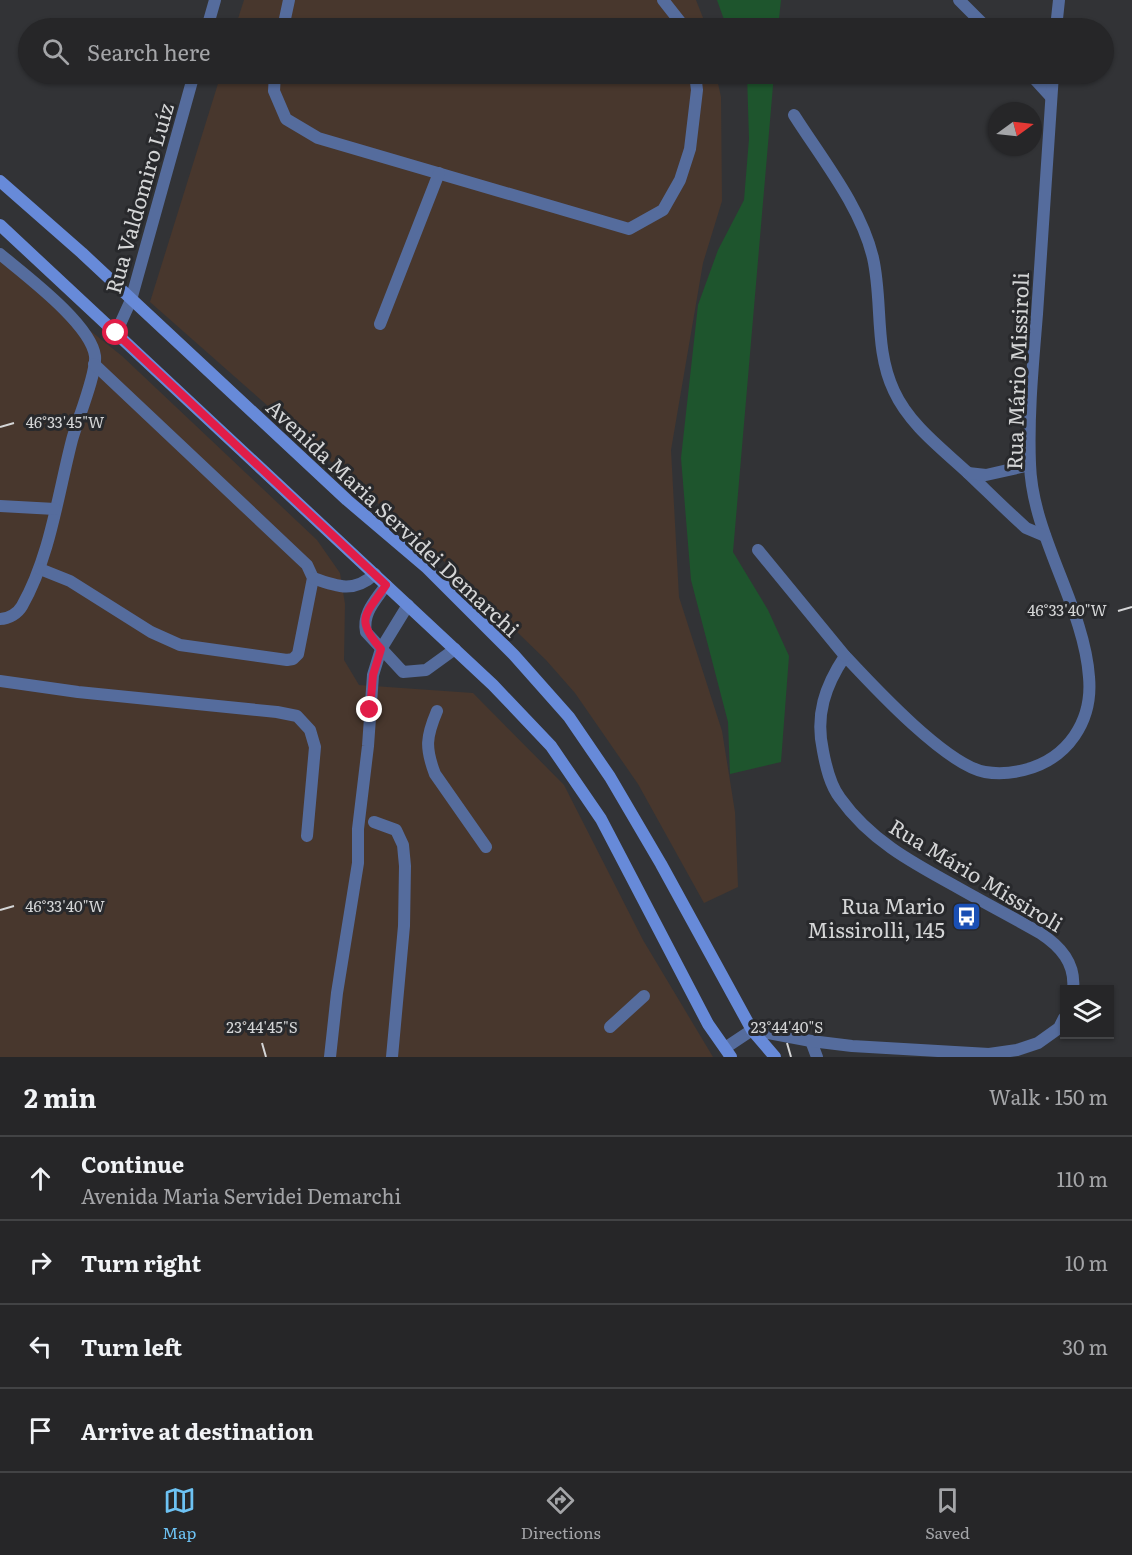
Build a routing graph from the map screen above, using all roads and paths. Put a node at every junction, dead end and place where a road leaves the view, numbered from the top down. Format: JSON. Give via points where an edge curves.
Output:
{"nodes":[{"id":1,"x":215,"y":0,"type":"edge"},
{"id":2,"x":290,"y":0,"type":"edge"},
{"id":3,"x":663,"y":0,"type":"edge"},
{"id":4,"x":959,"y":0,"type":"edge"},
{"id":5,"x":1059,"y":0,"type":"edge"},
{"id":6,"x":210,"y":18,"type":"edge"},
{"id":7,"x":286,"y":18,"type":"edge"},
{"id":8,"x":677,"y":18,"type":"edge"},
{"id":9,"x":977,"y":18,"type":"edge"},
{"id":10,"x":1057,"y":18,"type":"edge"},
{"id":11,"x":191,"y":84,"type":"edge"},
{"id":12,"x":274,"y":84,"type":"edge"},
{"id":13,"x":696,"y":84,"type":"edge"},
{"id":14,"x":1040,"y":84,"type":"edge"},
{"id":15,"x":1053,"y":84,"type":"edge"},
{"id":16,"x":1052,"y":97,"type":"junction"},
{"id":17,"x":794,"y":115,"type":"dead end"},
{"id":18,"x":440,"y":173,"type":"junction"},
{"id":19,"x":0,"y":180,"type":"edge"},
{"id":20,"x":0,"y":225,"type":"edge"},
{"id":21,"x":0,"y":254,"type":"edge"},
{"id":22,"x":130,"y":300,"type":"junction"},
{"id":23,"x":380,"y":324,"type":"dead end"},
{"id":24,"x":116,"y":333,"type":"junction"},
{"id":25,"x":94,"y":364,"type":"junction"},
{"id":26,"x":1030,"y":465,"type":"junction"},
{"id":27,"x":968,"y":473,"type":"junction"},
{"id":28,"x":0,"y":506,"type":"edge"},
{"id":29,"x":55,"y":509,"type":"junction"},
{"id":30,"x":1045,"y":536,"type":"junction"},
{"id":31,"x":758,"y":550,"type":"dead end"},
{"id":32,"x":40,"y":569,"type":"junction"},
{"id":33,"x":375,"y":574,"type":"junction"},
{"id":34,"x":313,"y":578,"type":"junction"},
{"id":35,"x":386,"y":585,"type":"junction"},
{"id":36,"x":408,"y":605,"type":"junction"},
{"id":37,"x":0,"y":619,"type":"edge"},
{"id":38,"x":381,"y":649,"type":"junction"},
{"id":39,"x":455,"y":649,"type":"junction"},
{"id":40,"x":845,"y":656,"type":"junction"},
{"id":41,"x":0,"y":681,"type":"edge"},
{"id":42,"x":437,"y":711,"type":"dead end"},
{"id":43,"x":374,"y":822,"type":"dead end"},
{"id":44,"x":307,"y":836,"type":"dead end"},
{"id":45,"x":486,"y":848,"type":"dead end"},
{"id":46,"x":1074,"y":985,"type":"edge"},
{"id":47,"x":644,"y":996,"type":"dead end"},
{"id":48,"x":1060,"y":1026,"type":"edge"},
{"id":49,"x":610,"y":1027,"type":"dead end"},
{"id":50,"x":752,"y":1030,"type":"junction"},
{"id":51,"x":811,"y":1041,"type":"junction"},
{"id":52,"x":728,"y":1053,"type":"edge"},
{"id":53,"x":885,"y":1053,"type":"edge"},
{"id":54,"x":330,"y":1057,"type":"edge"},
{"id":55,"x":392,"y":1057,"type":"edge"},
{"id":56,"x":775,"y":1057,"type":"edge"},
{"id":57,"x":817,"y":1057,"type":"edge"}],
"edges":[{"from":1,"to":6,"type":"street"},
{"from":2,"to":7,"type":"street"},
{"from":3,"to":8,"type":"street"},
{"from":4,"to":9,"type":"street"},
{"from":5,"to":10,"type":"street"},
{"from":11,"to":22,"type":"street","name":"Rua Valdomiro Luíz"},
{"from":12,"to":18,"type":"street","via":[[286,119],[318,138]]},
{"from":13,"to":18,"type":"street","via":[[690,149],[680,180],[663,210],[629,229]]},
{"from":14,"to":16,"type":"street"},
{"from":15,"to":16,"type":"street","name":"Rua Mário Missiroli"},
{"from":16,"to":26,"type":"street","name":"Rua Mário Missiroli"},
{"from":17,"to":27,"type":"street","via":[[866,233],[877,278],[881,349],[895,393],[928,436]]},
{"from":18,"to":23,"type":"street"},
{"from":19,"to":22,"type":"main road","name":"Avenida Maria Servidei Demarchi"},
{"from":20,"to":24,"type":"main road"},
{"from":21,"to":25,"type":"street","via":[[78,324],[90,341]]},
{"from":22,"to":24,"type":"street","name":"Rua Valdomiro Luíz"},
{"from":22,"to":50,"type":"main road","name":"Avenida Maria Servidei Demarchi","via":[[347,500],[427,568],[514,655],[568,717],[610,777]]},
{"from":24,"to":33,"type":"main road"},
{"from":25,"to":29,"type":"street"},
{"from":25,"to":34,"type":"street","via":[[307,565]]},
{"from":26,"to":27,"type":"street","via":[[986,475]]},
{"from":26,"to":30,"type":"street","name":"Rua Mário Missiroli"},
{"from":27,"to":30,"type":"street","via":[[1026,528]]},
{"from":28,"to":29,"type":"street"},
{"from":29,"to":32,"type":"street"},
{"from":30,"to":40,"type":"street","name":"Rua Mário Missiroli","via":[[1082,641],[1090,689],[1086,714],[1075,736],[1052,759],[1010,772],[975,768],[947,752],[906,718]]},
{"from":31,"to":40,"type":"street"},
{"from":32,"to":34,"type":"street","via":[[70,581],[151,632],[180,645],[287,660],[298,654]]},
{"from":32,"to":37,"type":"street","via":[[21,608]]},
{"from":33,"to":34,"type":"street","via":[[355,587]]},
{"from":33,"to":35,"type":"main road"},
{"from":35,"to":36,"type":"main road"},
{"from":35,"to":38,"type":"street","via":[[365,620],[366,632]]},
{"from":36,"to":38,"type":"street"},
{"from":36,"to":39,"type":"main road"},
{"from":38,"to":39,"type":"street","via":[[403,672],[426,670]]},
{"from":38,"to":54,"type":"street","via":[[373,675],[358,863]]},
{"from":39,"to":52,"type":"main road","via":[[551,746],[601,819],[708,1024]]},
{"from":40,"to":46,"type":"street","name":"Rua Mário Missiroli","via":[[825,692],[820,715],[826,769],[839,796],[867,829],[900,856],[1059,946],[1070,965]]},
{"from":41,"to":44,"type":"street","via":[[297,716],[310,730],[315,747]]},
{"from":42,"to":45,"type":"street","via":[[426,747],[430,761]]},
{"from":43,"to":55,"type":"street","via":[[396,830],[403,845],[405,866],[404,926]]},
{"from":47,"to":49,"type":"street"},
{"from":48,"to":53,"type":"street","via":[[1038,1043],[1017,1050],[989,1054]]},
{"from":50,"to":51,"type":"street"},
{"from":50,"to":52,"type":"street"},
{"from":50,"to":56,"type":"main road","name":"Avenida Maria Servidei Demarchi"},
{"from":51,"to":53,"type":"street"},
{"from":51,"to":57,"type":"street"}]}
